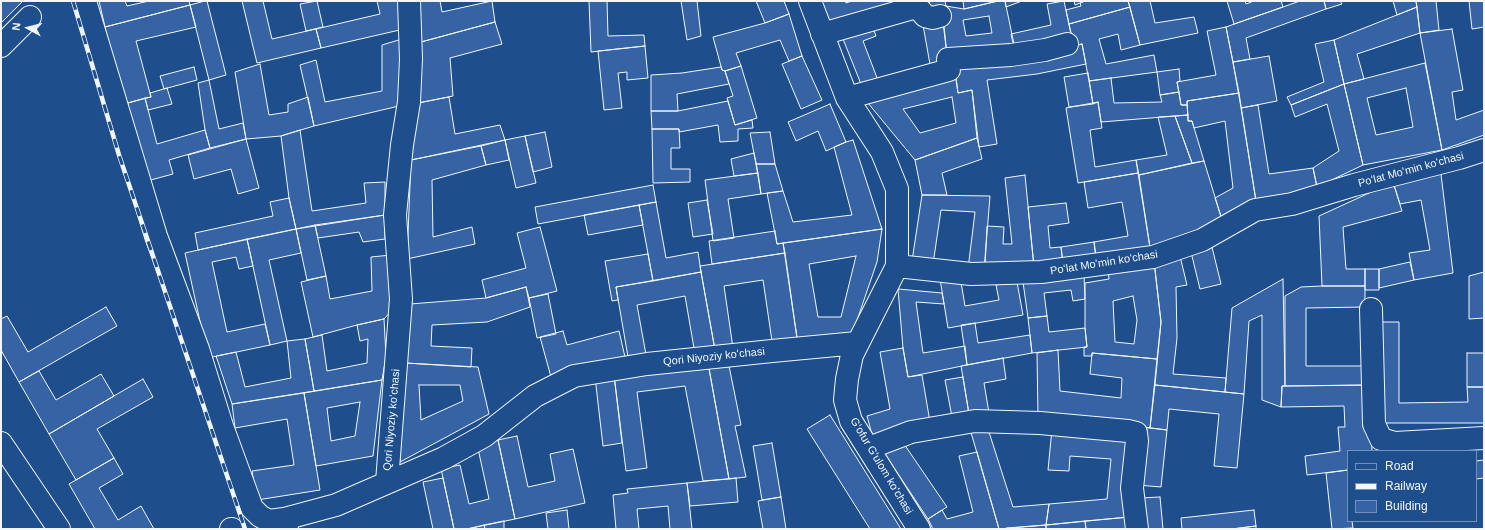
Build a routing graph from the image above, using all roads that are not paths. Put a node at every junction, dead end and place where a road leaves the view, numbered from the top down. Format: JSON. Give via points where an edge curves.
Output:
{"nodes":[{"id":1,"x":85,"y":1,"type":"edge"},
{"id":2,"x":409,"y":1,"type":"edge"},
{"id":3,"x":810,"y":1,"type":"edge"},
{"id":4,"x":940,"y":16,"type":"dead end"},
{"id":5,"x":30,"y":18,"type":"dead end"},
{"id":6,"x":822,"y":34,"type":"junction"},
{"id":7,"x":1067,"y":44,"type":"dead end"},
{"id":8,"x":1,"y":46,"type":"edge"},
{"id":9,"x":847,"y":98,"type":"junction"},
{"id":10,"x":1484,"y":150,"type":"edge"},
{"id":11,"x":897,"y":266,"type":"junction"},
{"id":12,"x":1371,"y":309,"type":"dead end"},
{"id":13,"x":857,"y":343,"type":"junction"},
{"id":14,"x":1484,"y":438,"type":"edge"},
{"id":15,"x":1,"y":443,"type":"edge"},
{"id":16,"x":869,"y":448,"type":"junction"},
{"id":17,"x":387,"y":482,"type":"junction"},
{"id":18,"x":286,"y":524,"type":"edge"},
{"id":19,"x":60,"y":529,"type":"edge"},
{"id":20,"x":919,"y":529,"type":"edge"},
{"id":21,"x":1137,"y":529,"type":"edge"}],
"edges":[{"from":1,"to":18,"type":"street","via":[[156,236],[252,508],[269,521]]},
{"from":2,"to":17,"type":"street","name":"Qori Niyoziy koʻchasi","via":[[409,102],[395,215],[401,299]]},
{"from":3,"to":6,"type":"street","name":"Gʻofur Gʻulom koʻchasi"},
{"from":4,"to":6,"type":"street","via":[[925,16],[920,10],[913,8]]},
{"from":5,"to":8,"type":"street"},
{"from":6,"to":9,"type":"street","name":"Gʻofur Gʻulom koʻchasi"},
{"from":7,"to":9,"type":"street","via":[[1011,55],[948,59],[949,70]]},
{"from":9,"to":11,"type":"street","name":"Gʻofur Gʻulom koʻchasi","via":[[882,152],[897,189]]},
{"from":10,"to":11,"type":"street","name":"Poʻlat Moʻmin koʻchasi","via":[[1292,204],[1255,210],[1202,240],[1153,257],[1041,272],[970,274]]},
{"from":11,"to":13,"type":"street","name":"Gʻofur Gʻulom koʻchasi"},
{"from":12,"to":14,"type":"street","via":[[1374,424],[1381,439],[1395,443]]},
{"from":13,"to":16,"type":"street","name":"Gʻofur Gʻulom koʻchasi","via":[[852,355],[845,400],[851,421]]},
{"from":13,"to":17,"type":"street","name":"Qori Niyoziy koʻchasi","via":[[647,364],[574,376],[535,396],[484,436],[444,458]]},
{"from":15,"to":19,"type":"street"},
{"from":16,"to":20,"type":"street","name":"Gʻofur Gʻulom koʻchasi"},
{"from":16,"to":21,"type":"street","via":[[911,432],[976,422],[1040,423],[1136,433],[1132,488]]},
{"from":17,"to":18,"type":"street"}]}
